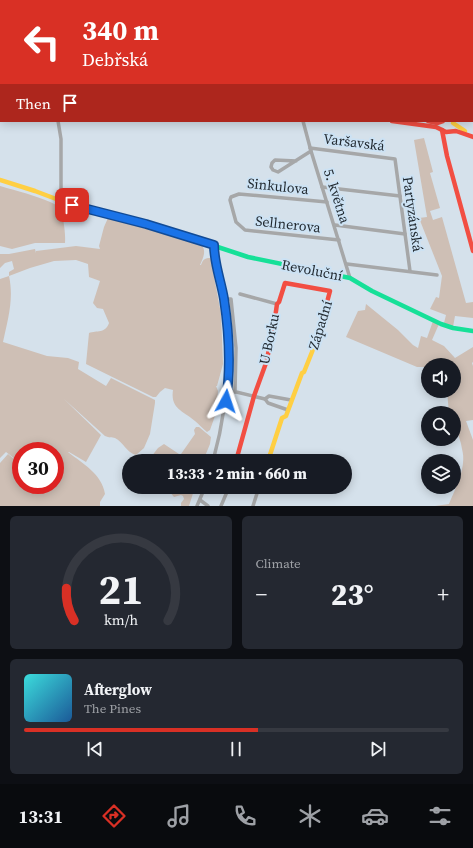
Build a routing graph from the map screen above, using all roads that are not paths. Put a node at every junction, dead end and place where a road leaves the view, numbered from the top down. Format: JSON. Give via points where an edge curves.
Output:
{"nodes":[{"id":1,"x":58,"y":122,"type":"edge"},
{"id":2,"x":304,"y":122,"type":"edge"},
{"id":3,"x":401,"y":122,"type":"edge"},
{"id":4,"x":442,"y":122,"type":"edge"},
{"id":5,"x":452,"y":122,"type":"edge"},
{"id":6,"x":442,"y":130,"type":"junction"},
{"id":7,"x":450,"y":131,"type":"junction"},
{"id":8,"x":473,"y":137,"type":"edge"},
{"id":9,"x":445,"y":144,"type":"junction"},
{"id":10,"x":310,"y":149,"type":"junction"},
{"id":11,"x":395,"y":159,"type":"joint"},
{"id":12,"x":296,"y":161,"type":"junction"},
{"id":13,"x":0,"y":180,"type":"edge"},
{"id":14,"x":322,"y":187,"type":"junction"},
{"id":15,"x":400,"y":196,"type":"junction"},
{"id":16,"x":230,"y":200,"type":"joint"},
{"id":17,"x":61,"y":201,"type":"junction"},
{"id":18,"x":327,"y":202,"type":"junction"},
{"id":19,"x":335,"y":225,"type":"junction"},
{"id":20,"x":405,"y":234,"type":"junction"},
{"id":21,"x":339,"y":240,"type":"junction"},
{"id":22,"x":214,"y":245,"type":"junction"},
{"id":23,"x":473,"y":250,"type":"edge"},
{"id":24,"x":347,"y":264,"type":"junction"},
{"id":25,"x":410,"y":272,"type":"junction"},
{"id":26,"x":437,"y":275,"type":"dead end"},
{"id":27,"x":350,"y":278,"type":"junction"},
{"id":28,"x":285,"y":283,"type":"joint"},
{"id":29,"x":240,"y":294,"type":"dead end"},
{"id":30,"x":224,"y":299,"type":"junction"},
{"id":31,"x":277,"y":304,"type":"junction"},
{"id":32,"x":473,"y":331,"type":"edge"},
{"id":33,"x":228,"y":390,"type":"junction"},
{"id":34,"x":235,"y":392,"type":"junction"},
{"id":35,"x":254,"y":396,"type":"junction"},
{"id":36,"x":265,"y":398,"type":"junction"},
{"id":37,"x":291,"y":400,"type":"junction"},
{"id":38,"x":288,"y":410,"type":"junction"},
{"id":39,"x":215,"y":454,"type":"edge"},
{"id":40,"x":238,"y":454,"type":"edge"},
{"id":41,"x":270,"y":454,"type":"edge"},
{"id":42,"x":202,"y":494,"type":"edge"},
{"id":43,"x":225,"y":494,"type":"edge"},
{"id":44,"x":257,"y":494,"type":"edge"},
{"id":45,"x":200,"y":500,"type":"junction"},
{"id":46,"x":197,"y":506,"type":"edge"},
{"id":47,"x":208,"y":506,"type":"edge"},
{"id":48,"x":221,"y":506,"type":"edge"},
{"id":49,"x":253,"y":506,"type":"edge"}],
"edges":[{"from":1,"to":17,"type":"street","via":[[61,139]]},
{"from":2,"to":10,"type":"street","name":"5. května"},
{"from":3,"to":6,"type":"main road","via":[[428,125]]},
{"from":4,"to":6,"type":"main road"},
{"from":5,"to":7,"type":"main road","via":[[453,128]]},
{"from":5,"to":8,"type":"main road"},
{"from":6,"to":7,"type":"main road"},
{"from":6,"to":9,"type":"main road"},
{"from":7,"to":8,"type":"main road"},
{"from":7,"to":9,"type":"main road"},
{"from":9,"to":23,"type":"main road"},
{"from":10,"to":11,"type":"street","name":"Varšavská"},
{"from":10,"to":12,"type":"street"},
{"from":10,"to":14,"type":"street","name":"5. května"},
{"from":11,"to":15,"type":"street","name":"Partyzánská"},
{"from":12,"to":12,"type":"street","via":[[278,172],[271,167],[275,160]]},
{"from":13,"to":17,"type":"main road","name":"Revoluční"},
{"from":14,"to":15,"type":"street"},
{"from":14,"to":18,"type":"street","name":"5. května"},
{"from":15,"to":20,"type":"street","name":"Partyzánská"},
{"from":16,"to":18,"type":"street","name":"Sinkulova","via":[[239,194]]},
{"from":16,"to":21,"type":"street","name":"Sellnerova","via":[[236,222],[245,230]]},
{"from":17,"to":22,"type":"main road","name":"Revoluční"},
{"from":18,"to":19,"type":"street","name":"5. května"},
{"from":19,"to":20,"type":"street"},
{"from":19,"to":21,"type":"street","name":"5. května"},
{"from":20,"to":25,"type":"street","name":"Partyzánská"},
{"from":21,"to":24,"type":"street","name":"5. května"},
{"from":22,"to":27,"type":"main road","name":"Revoluční","via":[[261,260]]},
{"from":22,"to":30,"type":"street"},
{"from":24,"to":25,"type":"street"},
{"from":24,"to":27,"type":"street","name":"5. května"},
{"from":25,"to":26,"type":"street"},
{"from":27,"to":32,"type":"main road","name":"Revoluční","via":[[441,324]]},
{"from":28,"to":31,"type":"main road","name":"U Borku"},
{"from":28,"to":37,"type":"main road","name":"Západní","via":[[330,291],[319,335]]},
{"from":29,"to":31,"type":"street"},
{"from":30,"to":33,"type":"street","via":[[229,351]]},
{"from":30,"to":34,"type":"street","via":[[231,299],[236,348]]},
{"from":31,"to":35,"type":"main road","name":"U Borku","via":[[266,363]]},
{"from":33,"to":34,"type":"street"},
{"from":33,"to":39,"type":"street"},
{"from":34,"to":35,"type":"street"},
{"from":35,"to":36,"type":"street"},
{"from":35,"to":40,"type":"main road","name":"U Borku"},
{"from":36,"to":37,"type":"street","via":[[269,396]]},
{"from":36,"to":38,"type":"street","via":[[268,403]]},
{"from":37,"to":38,"type":"main road","name":"Západní"},
{"from":38,"to":41,"type":"main road","name":"Západní","via":[[282,418]]},
{"from":42,"to":45,"type":"street"},
{"from":43,"to":48,"type":"street"},
{"from":44,"to":49,"type":"street"},
{"from":45,"to":46,"type":"street"},
{"from":45,"to":47,"type":"street"}]}
